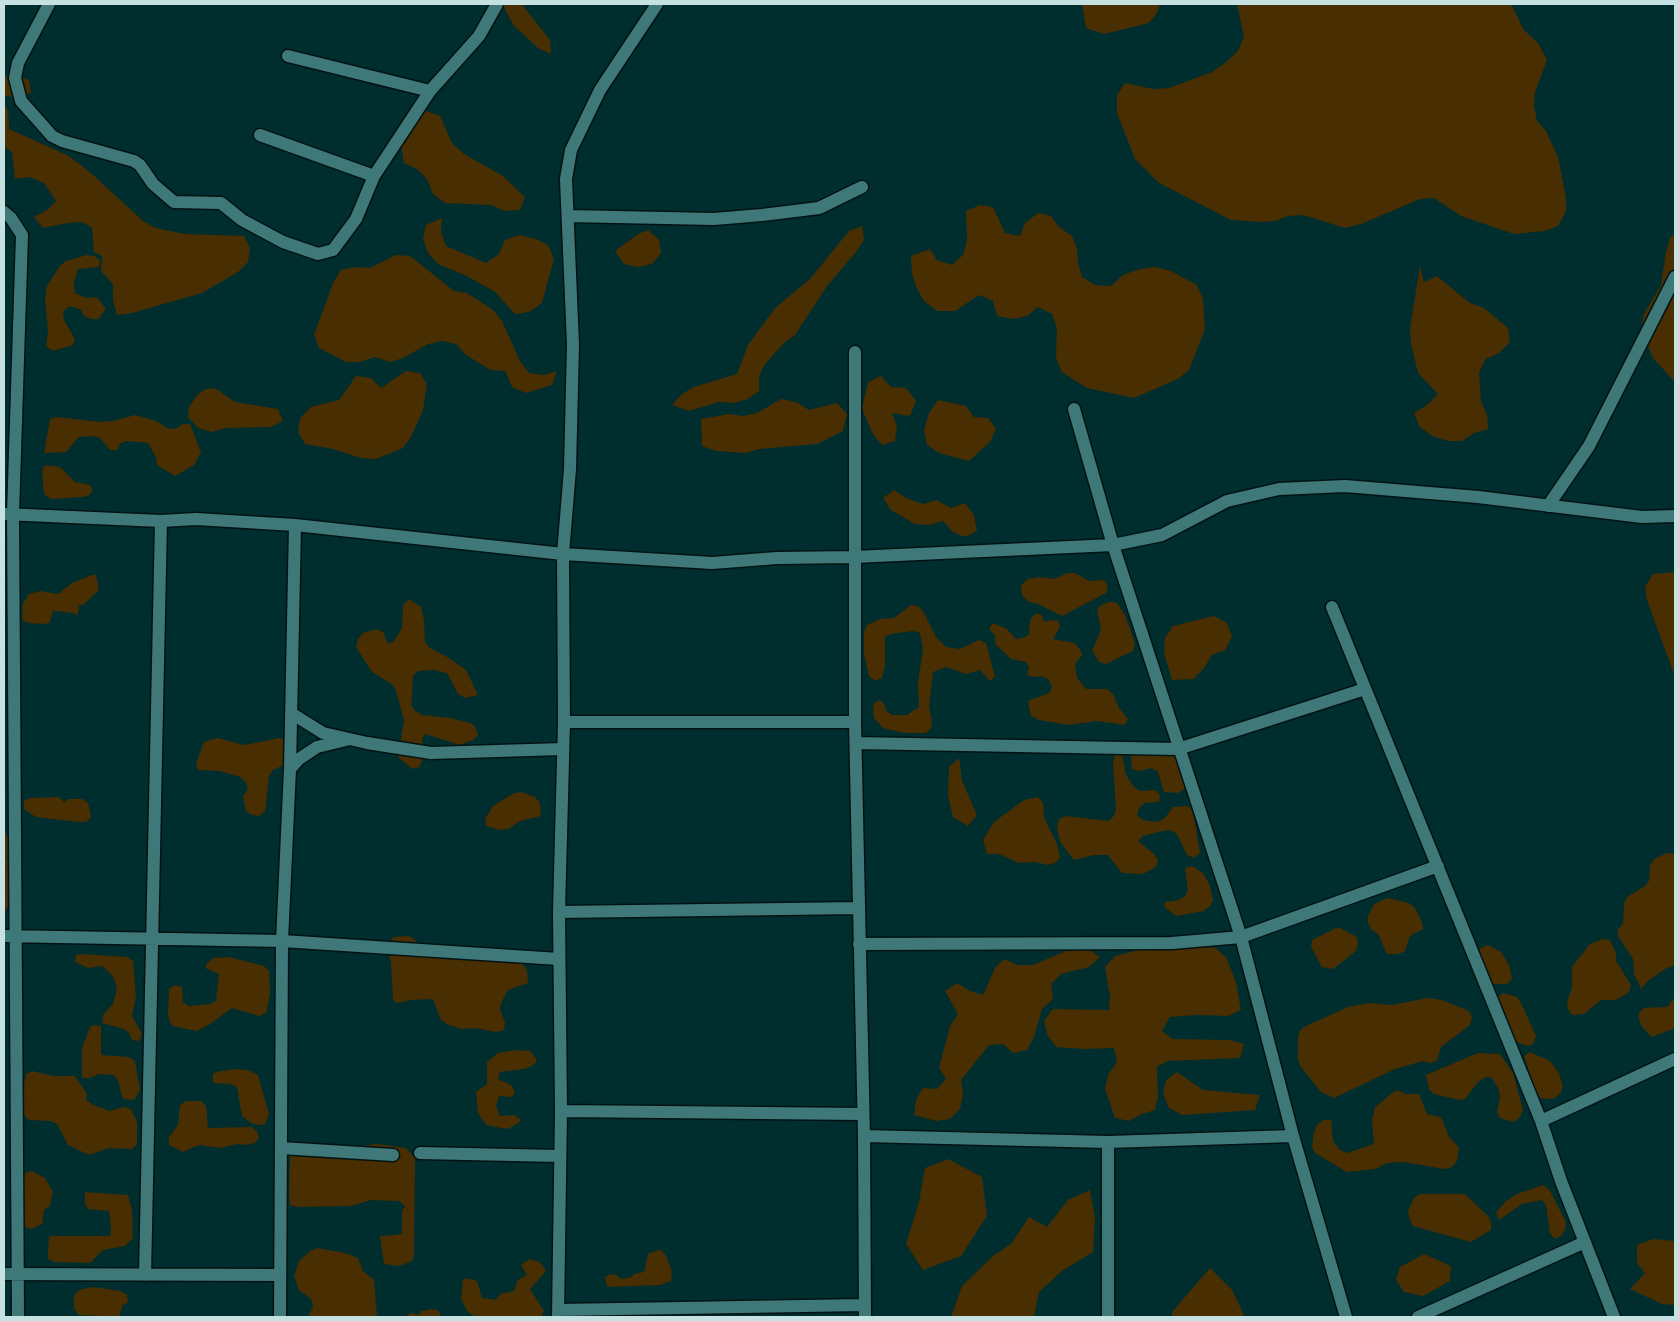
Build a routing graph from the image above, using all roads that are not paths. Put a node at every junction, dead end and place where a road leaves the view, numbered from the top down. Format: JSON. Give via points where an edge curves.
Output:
{"nodes":[{"id":1,"x":49,"y":4,"type":"edge"},
{"id":2,"x":497,"y":4,"type":"edge"},
{"id":3,"x":657,"y":4,"type":"edge"},
{"id":4,"x":288,"y":56,"type":"dead end"},
{"id":5,"x":430,"y":91,"type":"junction"},
{"id":6,"x":260,"y":135,"type":"dead end"},
{"id":7,"x":374,"y":176,"type":"junction"},
{"id":8,"x":862,"y":188,"type":"dead end"},
{"id":9,"x":4,"y":212,"type":"edge"},
{"id":10,"x":568,"y":216,"type":"junction"},
{"id":11,"x":1675,"y":277,"type":"edge"},
{"id":12,"x":855,"y":352,"type":"dead end"},
{"id":13,"x":1074,"y":409,"type":"dead end"},
{"id":14,"x":1548,"y":506,"type":"junction"},
{"id":15,"x":8,"y":514,"type":"edge"},
{"id":16,"x":1675,"y":516,"type":"edge"},
{"id":17,"x":161,"y":521,"type":"junction"},
{"id":18,"x":295,"y":525,"type":"junction"},
{"id":19,"x":1113,"y":545,"type":"junction"},
{"id":20,"x":563,"y":554,"type":"junction"},
{"id":21,"x":854,"y":557,"type":"junction"},
{"id":22,"x":1332,"y":607,"type":"dead end"},
{"id":23,"x":1365,"y":689,"type":"junction"},
{"id":24,"x":291,"y":713,"type":"junction"},
{"id":25,"x":564,"y":722,"type":"junction"},
{"id":26,"x":855,"y":722,"type":"junction"},
{"id":27,"x":349,"y":739,"type":"junction"},
{"id":28,"x":856,"y":743,"type":"junction"},
{"id":29,"x":563,"y":749,"type":"junction"},
{"id":30,"x":1178,"y":749,"type":"junction"},
{"id":31,"x":290,"y":769,"type":"junction"},
{"id":32,"x":1438,"y":866,"type":"junction"},
{"id":33,"x":859,"y":908,"type":"junction"},
{"id":34,"x":558,"y":912,"type":"junction"},
{"id":35,"x":10,"y":936,"type":"edge"},
{"id":36,"x":1241,"y":937,"type":"junction"},
{"id":37,"x":152,"y":938,"type":"junction"},
{"id":38,"x":282,"y":941,"type":"junction"},
{"id":39,"x":859,"y":944,"type":"junction"},
{"id":40,"x":559,"y":959,"type":"junction"},
{"id":41,"x":1675,"y":1059,"type":"edge"},
{"id":42,"x":561,"y":1111,"type":"junction"},
{"id":43,"x":862,"y":1114,"type":"junction"},
{"id":44,"x":1540,"y":1121,"type":"junction"},
{"id":45,"x":864,"y":1136,"type":"junction"},
{"id":46,"x":1293,"y":1136,"type":"junction"},
{"id":47,"x":1108,"y":1142,"type":"junction"},
{"id":48,"x":281,"y":1148,"type":"junction"},
{"id":49,"x":420,"y":1153,"type":"dead end"},
{"id":50,"x":393,"y":1155,"type":"dead end"},
{"id":51,"x":559,"y":1156,"type":"junction"},
{"id":52,"x":1585,"y":1242,"type":"junction"},
{"id":53,"x":4,"y":1274,"type":"edge"},
{"id":54,"x":18,"y":1274,"type":"junction"},
{"id":55,"x":144,"y":1275,"type":"junction"},
{"id":56,"x":280,"y":1275,"type":"junction"},
{"id":57,"x":865,"y":1311,"type":"edge"},
{"id":58,"x":558,"y":1314,"type":"edge"},
{"id":59,"x":18,"y":1317,"type":"edge"},
{"id":60,"x":280,"y":1317,"type":"edge"},
{"id":61,"x":1108,"y":1317,"type":"edge"},
{"id":62,"x":1346,"y":1317,"type":"edge"},
{"id":63,"x":1418,"y":1317,"type":"edge"},
{"id":64,"x":1614,"y":1317,"type":"edge"}],
"edges":[{"from":1,"to":7,"type":"street","via":[[18,63],[16,78],[26,109],[57,139],[140,165],[154,184],[174,202],[221,204],[242,220],[283,242],[326,254],[333,250],[356,219]]},
{"from":2,"to":5,"type":"street","via":[[479,36]]},
{"from":3,"to":10,"type":"street","via":[[600,90],[571,150],[566,179]]},
{"from":4,"to":5,"type":"street"},
{"from":5,"to":7,"type":"street"},
{"from":6,"to":7,"type":"street"},
{"from":8,"to":10,"type":"street","via":[[819,208],[714,220]]},
{"from":9,"to":15,"type":"street","via":[[22,235]]},
{"from":10,"to":20,"type":"street","via":[[573,345],[570,469]]},
{"from":11,"to":14,"type":"street","via":[[1589,446]]},
{"from":12,"to":21,"type":"street"},
{"from":13,"to":19,"type":"street"},
{"from":14,"to":16,"type":"street","via":[[1642,517]]},
{"from":14,"to":19,"type":"street","via":[[1345,486],[1279,489],[1227,501],[1162,535]]},
{"from":15,"to":17,"type":"street"},
{"from":15,"to":35,"type":"street"},
{"from":17,"to":18,"type":"street","via":[[196,519]]},
{"from":17,"to":37,"type":"street"},
{"from":18,"to":20,"type":"street"},
{"from":18,"to":24,"type":"street"},
{"from":19,"to":21,"type":"street"},
{"from":19,"to":30,"type":"street"},
{"from":20,"to":21,"type":"street","via":[[712,563]]},
{"from":20,"to":25,"type":"street"},
{"from":21,"to":26,"type":"street"},
{"from":22,"to":23,"type":"street"},
{"from":23,"to":30,"type":"street"},
{"from":23,"to":32,"type":"street"},
{"from":24,"to":27,"type":"street","via":[[323,733]]},
{"from":24,"to":31,"type":"street"},
{"from":25,"to":26,"type":"street"},
{"from":25,"to":29,"type":"street"},
{"from":26,"to":28,"type":"street"},
{"from":27,"to":29,"type":"street","via":[[431,752]]},
{"from":27,"to":31,"type":"street","via":[[317,746]]},
{"from":28,"to":30,"type":"street"},
{"from":28,"to":33,"type":"street"},
{"from":29,"to":34,"type":"street"},
{"from":30,"to":36,"type":"street"},
{"from":31,"to":38,"type":"street"},
{"from":32,"to":36,"type":"street"},
{"from":32,"to":44,"type":"street"},
{"from":33,"to":34,"type":"street"},
{"from":33,"to":39,"type":"street"},
{"from":34,"to":40,"type":"street"},
{"from":35,"to":37,"type":"street"},
{"from":35,"to":54,"type":"street"},
{"from":36,"to":39,"type":"street","via":[[1172,943]]},
{"from":36,"to":46,"type":"street"},
{"from":37,"to":38,"type":"street"},
{"from":37,"to":55,"type":"street"},
{"from":38,"to":40,"type":"street"},
{"from":38,"to":48,"type":"street"},
{"from":39,"to":43,"type":"street"},
{"from":40,"to":42,"type":"street"},
{"from":41,"to":44,"type":"street"},
{"from":42,"to":43,"type":"street"},
{"from":42,"to":51,"type":"street"},
{"from":43,"to":45,"type":"street"},
{"from":44,"to":52,"type":"street"},
{"from":45,"to":47,"type":"street"},
{"from":45,"to":57,"type":"street"},
{"from":46,"to":47,"type":"street"},
{"from":46,"to":62,"type":"street"},
{"from":47,"to":61,"type":"street"},
{"from":48,"to":50,"type":"street"},
{"from":48,"to":56,"type":"street"},
{"from":49,"to":51,"type":"street"},
{"from":51,"to":58,"type":"street"},
{"from":52,"to":63,"type":"street"},
{"from":52,"to":64,"type":"street"},
{"from":53,"to":54,"type":"street"},
{"from":54,"to":55,"type":"street"},
{"from":54,"to":59,"type":"street"},
{"from":55,"to":56,"type":"street"},
{"from":56,"to":60,"type":"street"},
{"from":57,"to":58,"type":"street"}]}
